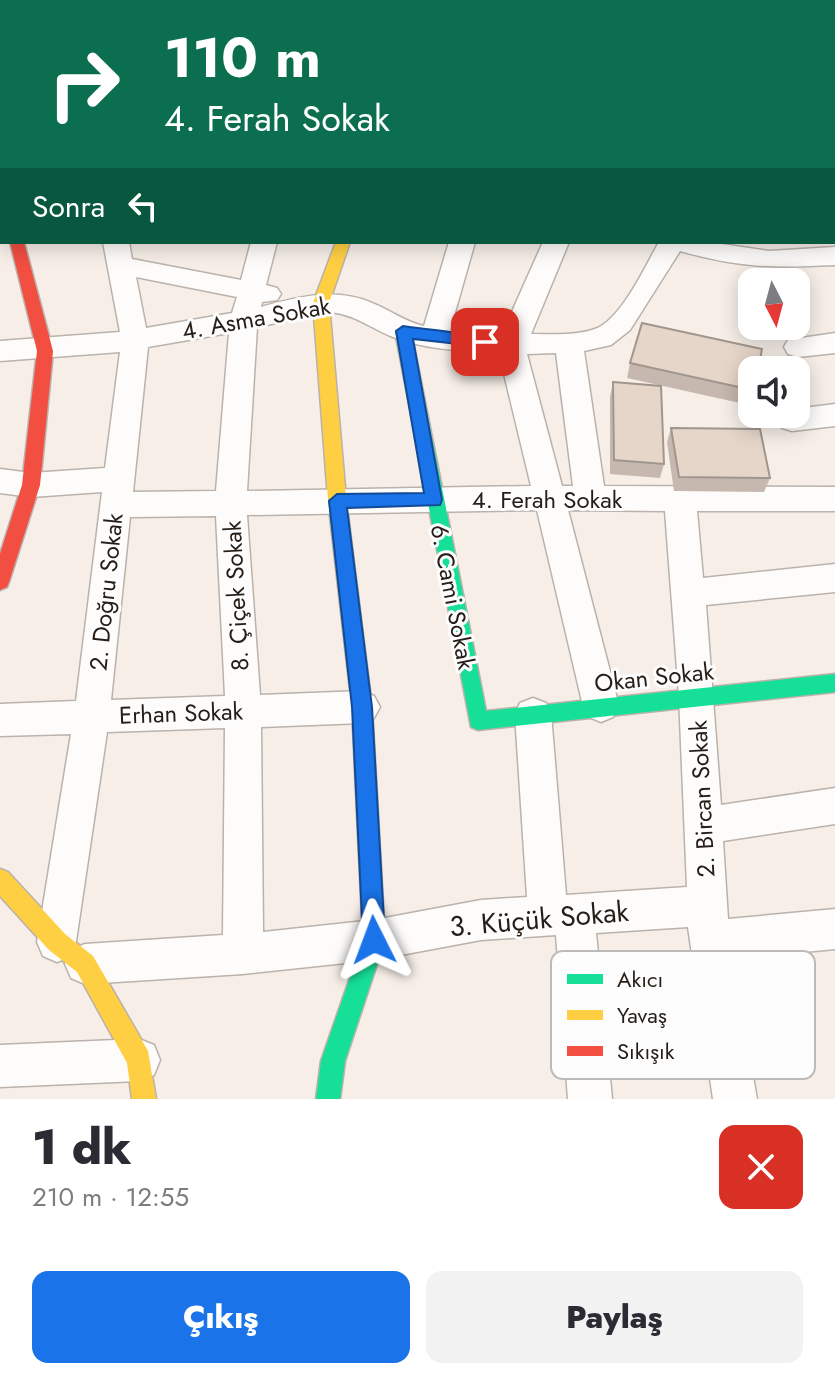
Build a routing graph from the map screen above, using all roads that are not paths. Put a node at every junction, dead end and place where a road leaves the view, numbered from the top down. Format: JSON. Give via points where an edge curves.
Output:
{"nodes":[{"id":1,"x":18,"y":244,"type":"edge"},
{"id":2,"x":263,"y":244,"type":"edge"},
{"id":3,"x":342,"y":244,"type":"edge"},
{"id":4,"x":461,"y":244,"type":"edge"},
{"id":5,"x":555,"y":244,"type":"edge"},
{"id":6,"x":674,"y":244,"type":"edge"},
{"id":7,"x":683,"y":244,"type":"edge"},
{"id":8,"x":119,"y":254,"type":"edge"},
{"id":9,"x":835,"y":256,"type":"edge"},
{"id":10,"x":321,"y":303,"type":"junction"},
{"id":11,"x":246,"y":305,"type":"junction"},
{"id":12,"x":403,"y":331,"type":"junction"},
{"id":13,"x":434,"y":338,"type":"junction"},
{"id":14,"x":135,"y":339,"type":"junction"},
{"id":15,"x":835,"y":343,"type":"edge"},
{"id":16,"x":511,"y":344,"type":"junction"},
{"id":17,"x":569,"y":344,"type":"junction"},
{"id":18,"x":798,"y":347,"type":"dead end"},
{"id":19,"x":0,"y":351,"type":"edge"},
{"id":20,"x":45,"y":351,"type":"junction"},
{"id":21,"x":835,"y":415,"type":"edge"},
{"id":22,"x":810,"y":418,"type":"edge"},
{"id":23,"x":0,"y":481,"type":"edge"},
{"id":24,"x":31,"y":485,"type":"junction"},
{"id":25,"x":117,"y":492,"type":"junction"},
{"id":26,"x":551,"y":498,"type":"junction"},
{"id":27,"x":590,"y":498,"type":"junction"},
{"id":28,"x":680,"y":498,"type":"junction"},
{"id":29,"x":835,"y":499,"type":"edge"},
{"id":30,"x":434,"y":500,"type":"junction"},
{"id":31,"x":337,"y":501,"type":"junction"},
{"id":32,"x":231,"y":502,"type":"junction"},
{"id":33,"x":835,"y":578,"type":"edge"},
{"id":34,"x":0,"y":582,"type":"edge"},
{"id":35,"x":687,"y":593,"type":"junction"},
{"id":36,"x":835,"y":683,"type":"edge"},
{"id":37,"x":697,"y":696,"type":"junction"},
{"id":38,"x":601,"y":706,"type":"junction"},
{"id":39,"x":362,"y":707,"type":"junction"},
{"id":40,"x":243,"y":711,"type":"junction"},
{"id":41,"x":533,"y":714,"type":"junction"},
{"id":42,"x":92,"y":716,"type":"junction"},
{"id":43,"x":0,"y":720,"type":"edge"},
{"id":44,"x":478,"y":721,"type":"joint"},
{"id":45,"x":835,"y":806,"type":"edge"},
{"id":46,"x":705,"y":826,"type":"junction"},
{"id":47,"x":1,"y":883,"type":"edge"},
{"id":48,"x":561,"y":914,"type":"junction"},
{"id":49,"x":708,"y":924,"type":"junction"},
{"id":50,"x":835,"y":929,"type":"edge"},
{"id":51,"x":374,"y":940,"type":"junction"},
{"id":52,"x":567,"y":951,"type":"edge"},
{"id":53,"x":712,"y":951,"type":"edge"},
{"id":54,"x":71,"y":953,"type":"junction"},
{"id":55,"x":243,"y":954,"type":"junction"},
{"id":56,"x":0,"y":1066,"type":"edge"},
{"id":57,"x":587,"y":1079,"type":"edge"},
{"id":58,"x":732,"y":1079,"type":"edge"},
{"id":59,"x":142,"y":1080,"type":"edge"},
{"id":60,"x":328,"y":1099,"type":"edge"},
{"id":61,"x":590,"y":1099,"type":"edge"},
{"id":62,"x":735,"y":1099,"type":"edge"}],
"edges":[{"from":1,"to":20,"type":"street"},
{"from":2,"to":11,"type":"street","name":"8. Çiçek Sokak"},
{"from":3,"to":10,"type":"street"},
{"from":4,"to":13,"type":"street"},
{"from":5,"to":16,"type":"street"},
{"from":6,"to":17,"type":"street","name":"4. Asma Sokak","via":[[621,324],[605,338]]},
{"from":7,"to":9,"type":"street","via":[[742,258]]},
{"from":8,"to":11,"type":"street"},
{"from":8,"to":14,"type":"street","name":"2. Doğru Sokak"},
{"from":10,"to":11,"type":"street","name":"4. Asma Sokak"},
{"from":10,"to":12,"type":"street","name":"4. Asma Sokak","via":[[365,308]]},
{"from":10,"to":31,"type":"street"},
{"from":11,"to":14,"type":"street","name":"4. Asma Sokak"},
{"from":11,"to":32,"type":"street","name":"8. Çiçek Sokak"},
{"from":12,"to":13,"type":"street","name":"4. Asma Sokak"},
{"from":12,"to":30,"type":"street","name":"6. Cami Sokak"},
{"from":13,"to":16,"type":"street","name":"4. Asma Sokak"},
{"from":14,"to":20,"type":"street","name":"4. Asma Sokak"},
{"from":14,"to":25,"type":"street","name":"2. Doğru Sokak"},
{"from":15,"to":18,"type":"street"},
{"from":16,"to":17,"type":"street","name":"4. Asma Sokak"},
{"from":16,"to":26,"type":"street"},
{"from":17,"to":27,"type":"street"},
{"from":19,"to":20,"type":"street","name":"4. Asma Sokak"},
{"from":20,"to":24,"type":"street"},
{"from":21,"to":22,"type":"street"},
{"from":23,"to":24,"type":"street","name":"4. Ferah Sokak"},
{"from":24,"to":25,"type":"street","name":"4. Ferah Sokak"},
{"from":24,"to":34,"type":"street"},
{"from":25,"to":32,"type":"street","name":"4. Ferah Sokak"},
{"from":25,"to":42,"type":"street","name":"2. Doğru Sokak"},
{"from":26,"to":27,"type":"street","name":"4. Ferah Sokak"},
{"from":26,"to":30,"type":"street","name":"4. Ferah Sokak"},
{"from":26,"to":38,"type":"street"},
{"from":27,"to":28,"type":"street","name":"4. Ferah Sokak"},
{"from":28,"to":29,"type":"street","name":"4. Ferah Sokak"},
{"from":28,"to":35,"type":"street","name":"2. Bircan Sokak"},
{"from":30,"to":31,"type":"street","name":"4. Ferah Sokak"},
{"from":30,"to":44,"type":"street","name":"6. Cami Sokak"},
{"from":31,"to":32,"type":"street","name":"4. Ferah Sokak"},
{"from":31,"to":39,"type":"street"},
{"from":32,"to":40,"type":"street","name":"8. Çiçek Sokak"},
{"from":33,"to":35,"type":"street"},
{"from":35,"to":37,"type":"street","name":"2. Bircan Sokak"},
{"from":36,"to":37,"type":"street","name":"Okan Sokak"},
{"from":37,"to":38,"type":"street","name":"Okan Sokak"},
{"from":37,"to":46,"type":"street","name":"2. Bircan Sokak"},
{"from":38,"to":41,"type":"street","name":"Okan Sokak"},
{"from":39,"to":40,"type":"street","name":"Erhan Sokak"},
{"from":39,"to":51,"type":"street"},
{"from":40,"to":42,"type":"street","name":"Erhan Sokak"},
{"from":40,"to":55,"type":"street","name":"8. Çiçek Sokak"},
{"from":41,"to":44,"type":"street","name":"Okan Sokak"},
{"from":41,"to":48,"type":"street"},
{"from":42,"to":43,"type":"street","name":"Erhan Sokak"},
{"from":42,"to":54,"type":"street","name":"2. Doğru Sokak"},
{"from":45,"to":46,"type":"street"},
{"from":46,"to":49,"type":"street","name":"2. Bircan Sokak"},
{"from":47,"to":54,"type":"street"},
{"from":48,"to":49,"type":"street","name":"3. Küçük Sokak"},
{"from":48,"to":51,"type":"street","name":"3. Küçük Sokak","via":[[481,920]]},
{"from":48,"to":52,"type":"street"},
{"from":49,"to":50,"type":"street","name":"3. Küçük Sokak"},
{"from":49,"to":53,"type":"street","name":"2. Bircan Sokak"},
{"from":51,"to":55,"type":"street","name":"3. Küçük Sokak"},
{"from":51,"to":60,"type":"street","via":[[333,1061]]},
{"from":54,"to":55,"type":"street","name":"3. Küçük Sokak"},
{"from":54,"to":59,"type":"street"},
{"from":56,"to":59,"type":"street"},
{"from":57,"to":61,"type":"street"},
{"from":58,"to":62,"type":"street","name":"2. Bircan Sokak"}]}
